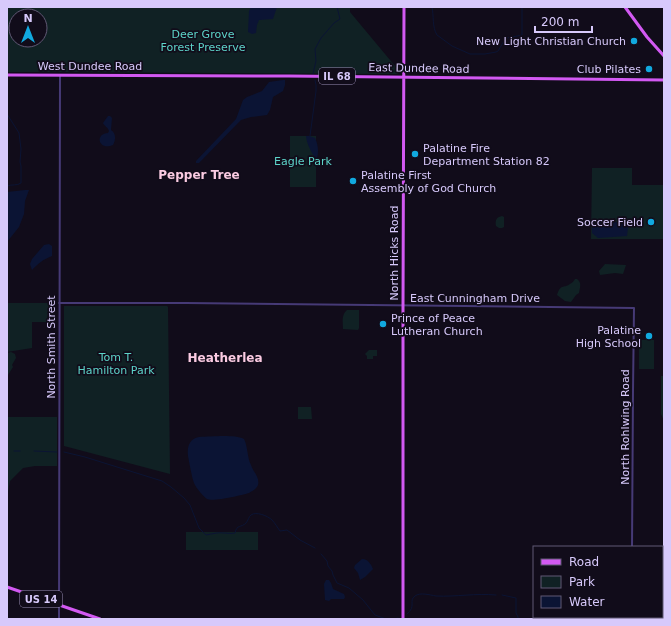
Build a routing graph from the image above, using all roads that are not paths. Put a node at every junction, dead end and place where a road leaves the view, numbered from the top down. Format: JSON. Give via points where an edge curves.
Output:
{"nodes":[{"id":1,"x":404,"y":7,"type":"edge"},
{"id":2,"x":625,"y":7,"type":"edge"},
{"id":3,"x":664,"y":56,"type":"edge"},
{"id":4,"x":7,"y":75,"type":"edge"},
{"id":5,"x":60,"y":75,"type":"junction"},
{"id":6,"x":173,"y":76,"type":"joint"},
{"id":7,"x":403,"y":77,"type":"junction"},
{"id":8,"x":664,"y":80,"type":"edge"},
{"id":9,"x":59,"y":303,"type":"junction"},
{"id":10,"x":403,"y":306,"type":"junction"},
{"id":11,"x":634,"y":308,"type":"joint"},
{"id":12,"x":632,"y":546,"type":"edge"},
{"id":13,"x":7,"y":587,"type":"edge"},
{"id":14,"x":59,"y":606,"type":"junction"},
{"id":15,"x":59,"y":619,"type":"edge"},
{"id":16,"x":100,"y":619,"type":"edge"},
{"id":17,"x":403,"y":619,"type":"edge"}],
"edges":[{"from":1,"to":7,"type":"main road","name":"North Hicks Road"},
{"from":2,"to":3,"type":"main road"},
{"from":4,"to":5,"type":"main road","name":"West Dundee Road","number":"IL 68"},
{"from":5,"to":6,"type":"main road","name":"West Dundee Road","number":"IL 68"},
{"from":5,"to":9,"type":"street","name":"North Smith Street"},
{"from":6,"to":7,"type":"main road","name":"East Dundee Road","number":"IL 68"},
{"from":7,"to":8,"type":"main road","name":"East Dundee Road","number":"IL 68"},
{"from":7,"to":10,"type":"main road","name":"North Hicks Road"},
{"from":9,"to":10,"type":"street","name":"East Cunningham Drive"},
{"from":9,"to":14,"type":"street","name":"North Smith Street"},
{"from":10,"to":11,"type":"street","name":"East Cunningham Drive"},
{"from":10,"to":17,"type":"main road","name":"North Hicks Road"},
{"from":11,"to":12,"type":"street","name":"North Rohlwing Road"},
{"from":13,"to":14,"type":"main road","number":"US 14"},
{"from":14,"to":15,"type":"street","name":"North Smith Street"},
{"from":14,"to":16,"type":"main road","number":"US 14"}]}
